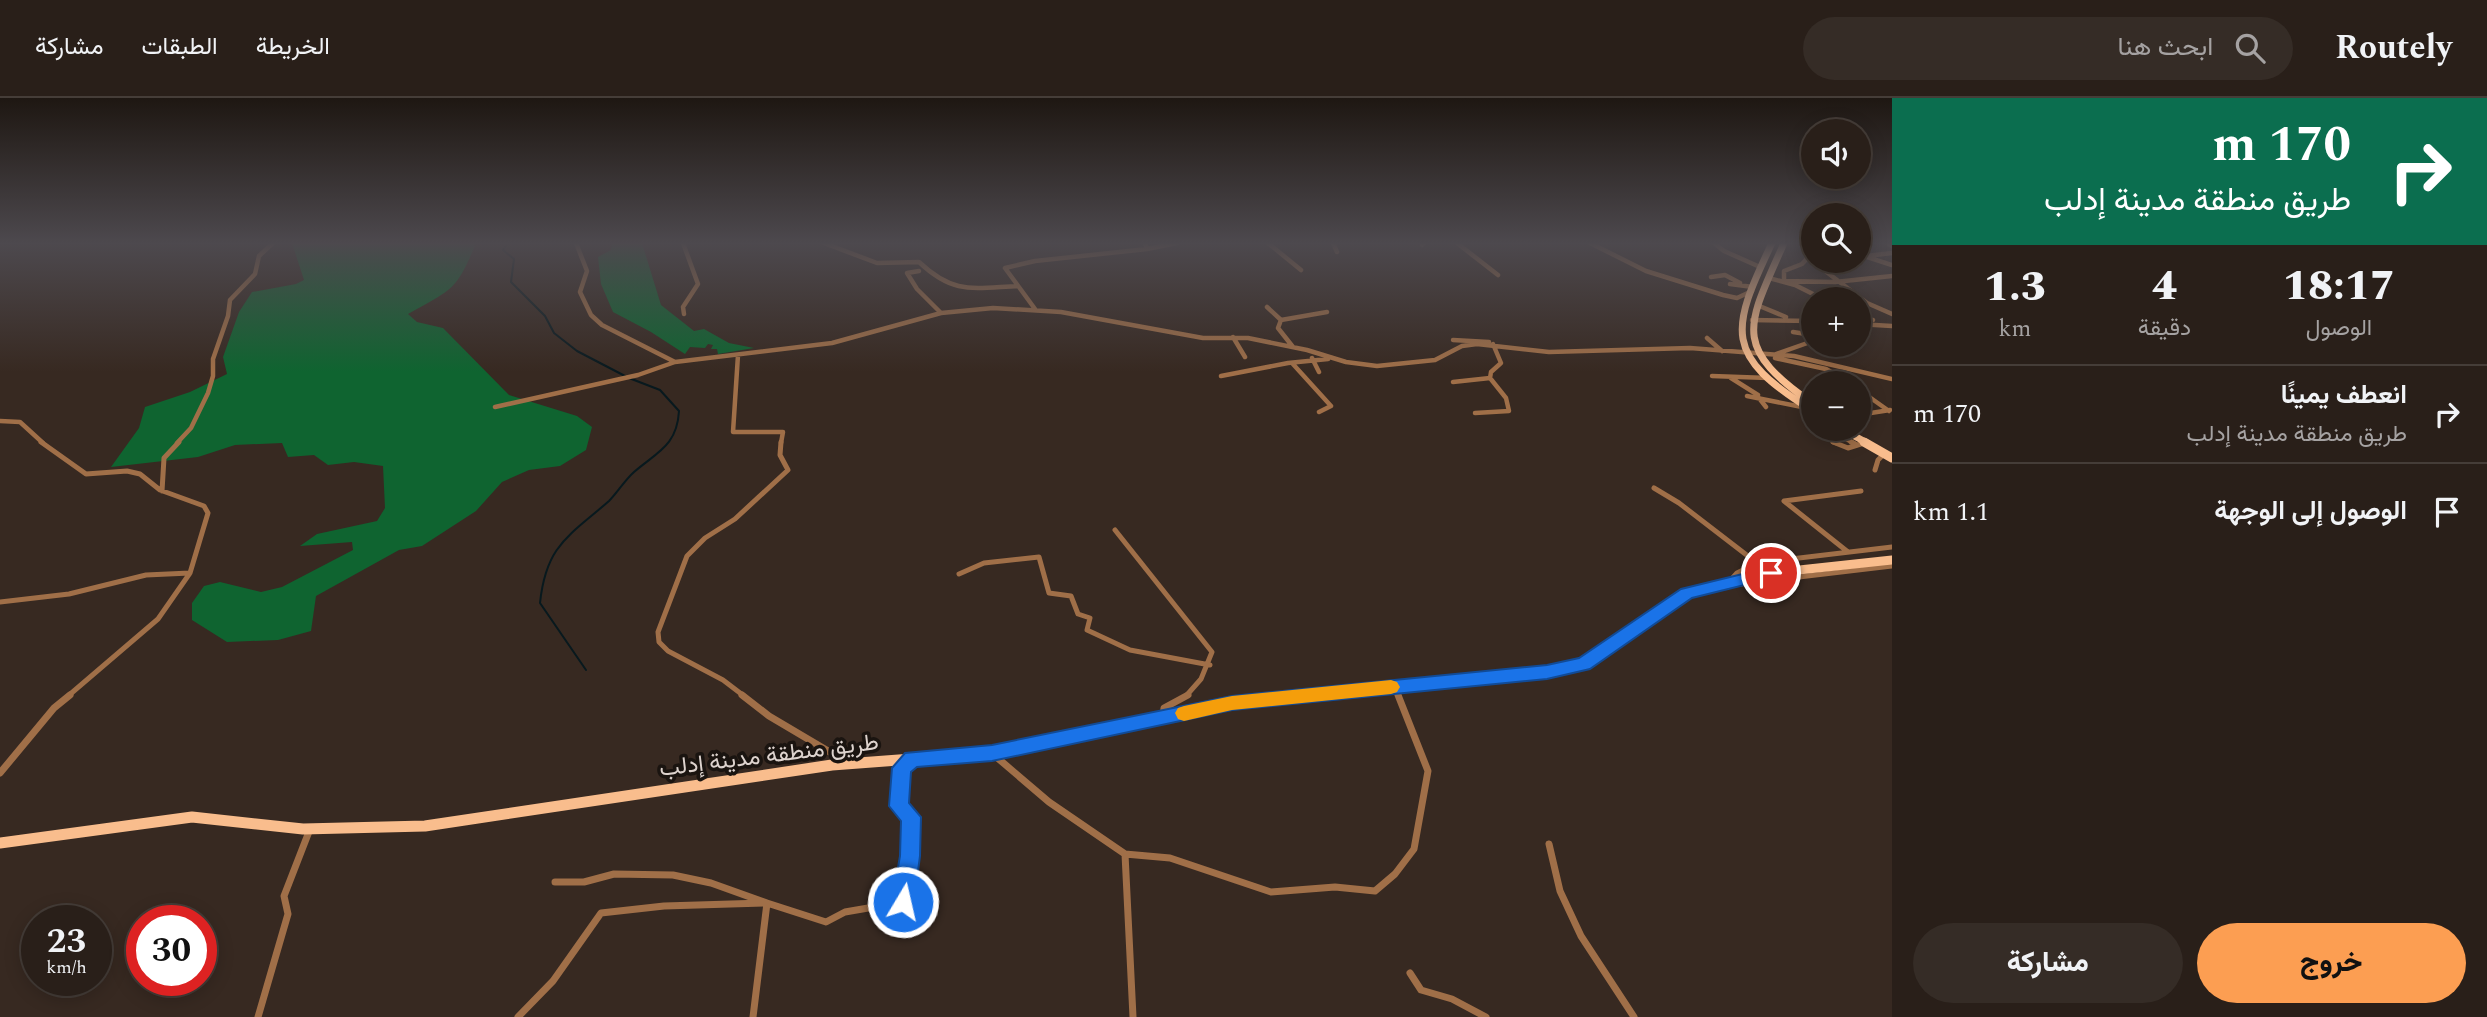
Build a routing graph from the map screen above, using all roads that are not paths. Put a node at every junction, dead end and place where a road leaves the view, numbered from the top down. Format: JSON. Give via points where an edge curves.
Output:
{"nodes":[{"id":1,"x":244,"y":286,"type":"edge"},
{"id":2,"x":582,"y":286,"type":"edge"},
{"id":3,"x":697,"y":286,"type":"edge"},
{"id":4,"x":913,"y":286,"type":"edge"},
{"id":5,"x":954,"y":286,"type":"edge"},
{"id":6,"x":1018,"y":286,"type":"joint"},
{"id":7,"x":1694,"y":286,"type":"edge"},
{"id":8,"x":1745,"y":286,"type":"edge"},
{"id":9,"x":1753,"y":286,"type":"edge"},
{"id":10,"x":1765,"y":286,"type":"edge"},
{"id":11,"x":1846,"y":286,"type":"edge"},
{"id":12,"x":1752,"y":289,"type":"junction"},
{"id":13,"x":1757,"y":305,"type":"junction"},
{"id":14,"x":1267,"y":307,"type":"dead end"},
{"id":15,"x":1035,"y":309,"type":"junction"},
{"id":16,"x":1327,"y":312,"type":"dead end"},
{"id":17,"x":941,"y":313,"type":"junction"},
{"id":18,"x":684,"y":314,"type":"dead end"},
{"id":19,"x":1892,"y":314,"type":"edge"},
{"id":20,"x":1792,"y":319,"type":"junction"},
{"id":21,"x":1281,"y":320,"type":"junction"},
{"id":22,"x":1752,"y":320,"type":"junction"},
{"id":23,"x":1801,"y":320,"type":"edge"},
{"id":24,"x":1871,"y":325,"type":"edge"},
{"id":25,"x":1892,"y":326,"type":"edge"},
{"id":26,"x":1793,"y":332,"type":"dead end"},
{"id":27,"x":1801,"y":333,"type":"edge"},
{"id":28,"x":1233,"y":337,"type":"junction"},
{"id":29,"x":1707,"y":338,"type":"dead end"},
{"id":30,"x":1453,"y":340,"type":"dead end"},
{"id":31,"x":1494,"y":344,"type":"junction"},
{"id":32,"x":1801,"y":345,"type":"edge"},
{"id":33,"x":1293,"y":347,"type":"junction"},
{"id":34,"x":1311,"y":351,"type":"junction"},
{"id":35,"x":1722,"y":351,"type":"junction"},
{"id":36,"x":1747,"y":353,"type":"junction"},
{"id":37,"x":1758,"y":353,"type":"junction"},
{"id":38,"x":1767,"y":354,"type":"junction"},
{"id":39,"x":738,"y":355,"type":"junction"},
{"id":40,"x":1776,"y":355,"type":"junction"},
{"id":41,"x":1245,"y":357,"type":"dead end"},
{"id":42,"x":1312,"y":359,"type":"junction"},
{"id":43,"x":1333,"y":359,"type":"junction"},
{"id":44,"x":675,"y":362,"type":"junction"},
{"id":45,"x":1293,"y":363,"type":"junction"},
{"id":46,"x":1830,"y":371,"type":"edge"},
{"id":47,"x":1319,"y":372,"type":"dead end"},
{"id":48,"x":1221,"y":376,"type":"dead end"},
{"id":49,"x":1712,"y":376,"type":"dead end"},
{"id":50,"x":1730,"y":377,"type":"junction"},
{"id":51,"x":1490,"y":378,"type":"junction"},
{"id":52,"x":1769,"y":378,"type":"junction"},
{"id":53,"x":1892,"y":379,"type":"edge"},
{"id":54,"x":1453,"y":383,"type":"dead end"},
{"id":55,"x":1747,"y":396,"type":"dead end"},
{"id":56,"x":1761,"y":398,"type":"junction"},
{"id":57,"x":1871,"y":398,"type":"edge"},
{"id":58,"x":1801,"y":399,"type":"edge"},
{"id":59,"x":1801,"y":401,"type":"edge"},
{"id":60,"x":1801,"y":406,"type":"edge"},
{"id":61,"x":495,"y":407,"type":"dead end"},
{"id":62,"x":1766,"y":407,"type":"dead end"},
{"id":63,"x":1890,"y":410,"type":"edge"},
{"id":64,"x":1319,"y":412,"type":"dead end"},
{"id":65,"x":1475,"y":413,"type":"dead end"},
{"id":66,"x":1871,"y":413,"type":"edge"},
{"id":67,"x":0,"y":421,"type":"edge"},
{"id":68,"x":1852,"y":441,"type":"edge"},
{"id":69,"x":1857,"y":441,"type":"edge"},
{"id":70,"x":1870,"y":441,"type":"edge"},
{"id":71,"x":1833,"y":442,"type":"dead end"},
{"id":72,"x":1861,"y":444,"type":"junction"},
{"id":73,"x":1889,"y":455,"type":"edge"},
{"id":74,"x":1875,"y":470,"type":"dead end"},
{"id":75,"x":1654,"y":488,"type":"dead end"},
{"id":76,"x":162,"y":491,"type":"junction"},
{"id":77,"x":1861,"y":491,"type":"dead end"},
{"id":78,"x":1115,"y":530,"type":"dead end"},
{"id":79,"x":1892,"y":547,"type":"edge"},
{"id":80,"x":1848,"y":552,"type":"junction"},
{"id":81,"x":1892,"y":554,"type":"edge"},
{"id":82,"x":1892,"y":560,"type":"edge"},
{"id":83,"x":1757,"y":563,"type":"junction"},
{"id":84,"x":1892,"y":566,"type":"edge"},
{"id":85,"x":190,"y":573,"type":"junction"},
{"id":86,"x":959,"y":574,"type":"dead end"},
{"id":87,"x":1728,"y":583,"type":"junction"},
{"id":88,"x":0,"y":602,"type":"edge"},
{"id":89,"x":1210,"y":665,"type":"junction"},
{"id":90,"x":1395,"y":687,"type":"junction"},
{"id":91,"x":1163,"y":718,"type":"junction"},
{"id":92,"x":992,"y":753,"type":"junction"},
{"id":93,"x":912,"y":759,"type":"junction"},
{"id":94,"x":850,"y":764,"type":"junction"},
{"id":95,"x":0,"y":773,"type":"edge"},
{"id":96,"x":310,"y":829,"type":"junction"},
{"id":97,"x":0,"y":843,"type":"edge"},
{"id":98,"x":1549,"y":844,"type":"dead end"},
{"id":99,"x":1125,"y":854,"type":"junction"},
{"id":100,"x":555,"y":882,"type":"dead end"},
{"id":101,"x":767,"y":903,"type":"junction"},
{"id":102,"x":1410,"y":973,"type":"dead end"},
{"id":103,"x":258,"y":1017,"type":"edge"},
{"id":104,"x":518,"y":1017,"type":"edge"},
{"id":105,"x":753,"y":1017,"type":"edge"},
{"id":106,"x":1133,"y":1017,"type":"edge"},
{"id":107,"x":1486,"y":1017,"type":"edge"},
{"id":108,"x":1634,"y":1017,"type":"edge"}],
"edges":[{"from":1,"to":76,"type":"street","via":[[230,300],[208,393],[191,428],[164,458]]},
{"from":2,"to":44,"type":"street","via":[[580,292],[591,315],[613,333]]},
{"from":3,"to":18,"type":"street","via":[[683,307]]},
{"from":4,"to":17,"type":"street"},
{"from":5,"to":6,"type":"street"},
{"from":6,"to":15,"type":"street"},
{"from":7,"to":12,"type":"street","via":[[1737,298]]},
{"from":8,"to":12,"type":"street"},
{"from":9,"to":12,"type":"main road"},
{"from":10,"to":13,"type":"main road"},
{"from":11,"to":19,"type":"street","via":[[1867,303]]},
{"from":12,"to":36,"type":"main road","via":[[1740,333]]},
{"from":13,"to":20,"type":"street"},
{"from":13,"to":22,"type":"main road"},
{"from":14,"to":21,"type":"street"},
{"from":15,"to":17,"type":"street","via":[[974,308]]},
{"from":15,"to":28,"type":"street","via":[[1203,338]]},
{"from":16,"to":21,"type":"street"},
{"from":17,"to":39,"type":"street","via":[[832,343]]},
{"from":20,"to":22,"type":"street"},
{"from":20,"to":23,"type":"street"},
{"from":21,"to":33,"type":"street","via":[[1278,328]]},
{"from":22,"to":37,"type":"main road","via":[[1751,340]]},
{"from":24,"to":25,"type":"street"},
{"from":26,"to":27,"type":"street"},
{"from":28,"to":33,"type":"street"},
{"from":28,"to":41,"type":"street"},
{"from":29,"to":35,"type":"street"},
{"from":30,"to":31,"type":"street"},
{"from":31,"to":35,"type":"street","via":[[1549,352]]},
{"from":31,"to":43,"type":"street","via":[[1462,346],[1435,359],[1399,365]]},
{"from":31,"to":51,"type":"street","via":[[1501,363]]},
{"from":32,"to":40,"type":"street"},
{"from":33,"to":34,"type":"street"},
{"from":34,"to":42,"type":"street"},
{"from":34,"to":43,"type":"street"},
{"from":35,"to":36,"type":"street"},
{"from":36,"to":37,"type":"street"},
{"from":36,"to":52,"type":"main road"},
{"from":37,"to":38,"type":"street"},
{"from":37,"to":58,"type":"main road"},
{"from":38,"to":40,"type":"street"},
{"from":38,"to":46,"type":"street"},
{"from":39,"to":44,"type":"street"},
{"from":39,"to":94,"type":"street","via":[[733,432],[783,432],[778,447],[788,470],[687,556],[665,608],[659,642]]},
{"from":40,"to":53,"type":"street"},
{"from":42,"to":43,"type":"street"},
{"from":42,"to":45,"type":"street"},
{"from":42,"to":47,"type":"street"},
{"from":44,"to":61,"type":"street"},
{"from":45,"to":48,"type":"street"},
{"from":45,"to":64,"type":"street","via":[[1331,406]]},
{"from":49,"to":50,"type":"street"},
{"from":50,"to":52,"type":"street"},
{"from":50,"to":56,"type":"street"},
{"from":51,"to":54,"type":"street"},
{"from":51,"to":65,"type":"street","via":[[1506,398],[1509,411]]},
{"from":52,"to":59,"type":"main road"},
{"from":55,"to":56,"type":"street"},
{"from":56,"to":60,"type":"street"},
{"from":56,"to":62,"type":"street"},
{"from":57,"to":63,"type":"street"},
{"from":63,"to":66,"type":"street"},
{"from":67,"to":76,"type":"street","via":[[20,422],[86,474],[127,471],[140,474]]},
{"from":68,"to":72,"type":"street"},
{"from":69,"to":72,"type":"main road"},
{"from":70,"to":73,"type":"main road"},
{"from":71,"to":72,"type":"street","via":[[1844,447]]},
{"from":72,"to":73,"type":"main road"},
{"from":73,"to":74,"type":"street","via":[[1878,460]]},
{"from":75,"to":83,"type":"street"},
{"from":76,"to":85,"type":"street","via":[[204,506],[208,513]]},
{"from":77,"to":80,"type":"street","via":[[1784,501]]},
{"from":78,"to":89,"type":"street","via":[[1212,652]]},
{"from":79,"to":80,"type":"street"},
{"from":80,"to":83,"type":"street"},
{"from":81,"to":87,"type":"main road","name":"طريق منطقة مدينة إدلب","via":[[1761,569]]},
{"from":82,"to":87,"type":"main road","name":"طريق منطقة مدينة إدلب","via":[[1771,573]]},
{"from":83,"to":87,"type":"street"},
{"from":84,"to":87,"type":"street"},
{"from":85,"to":88,"type":"street","via":[[146,575],[69,594]]},
{"from":85,"to":95,"type":"street","via":[[158,619],[54,708]]},
{"from":86,"to":89,"type":"street","via":[[984,563],[1039,557],[1049,593],[1071,596],[1078,614],[1090,618],[1087,630],[1109,643]]},
{"from":87,"to":90,"type":"main road","name":"طريق منطقة مدينة إدلب","via":[[1687,594],[1584,664]]},
{"from":89,"to":91,"type":"street","via":[[1202,681],[1180,702],[1164,708]]},
{"from":90,"to":91,"type":"main road","name":"طريق منطقة مدينة إدلب","via":[[1232,703]]},
{"from":90,"to":99,"type":"street","via":[[1428,771],[1414,849],[1375,891],[1335,887],[1271,892],[1170,858]]},
{"from":91,"to":92,"type":"main road","name":"طريق منطقة مدينة إدلب"},
{"from":92,"to":93,"type":"main road","name":"طريق منطقة مدينة إدلب"},
{"from":92,"to":99,"type":"street","via":[[1049,802]]},
{"from":93,"to":94,"type":"main road","name":"طريق منطقة مدينة إدلب"},
{"from":93,"to":101,"type":"street","via":[[901,768],[899,806],[911,817],[903,902],[845,912],[826,922]]},
{"from":94,"to":96,"type":"main road","name":"طريق منطقة مدينة إدلب","via":[[425,826]]},
{"from":96,"to":97,"type":"main road","name":"طريق منطقة مدينة إدلب","via":[[192,817]]},
{"from":96,"to":103,"type":"street","via":[[284,896],[288,914]]},
{"from":98,"to":108,"type":"street","via":[[1560,891],[1581,936]]},
{"from":99,"to":106,"type":"street"},
{"from":100,"to":101,"type":"street","via":[[644,872],[693,877]]},
{"from":101,"to":104,"type":"street","via":[[601,913],[553,981]]},
{"from":101,"to":105,"type":"street"},
{"from":102,"to":107,"type":"street","via":[[1421,990],[1452,999]]}]}
